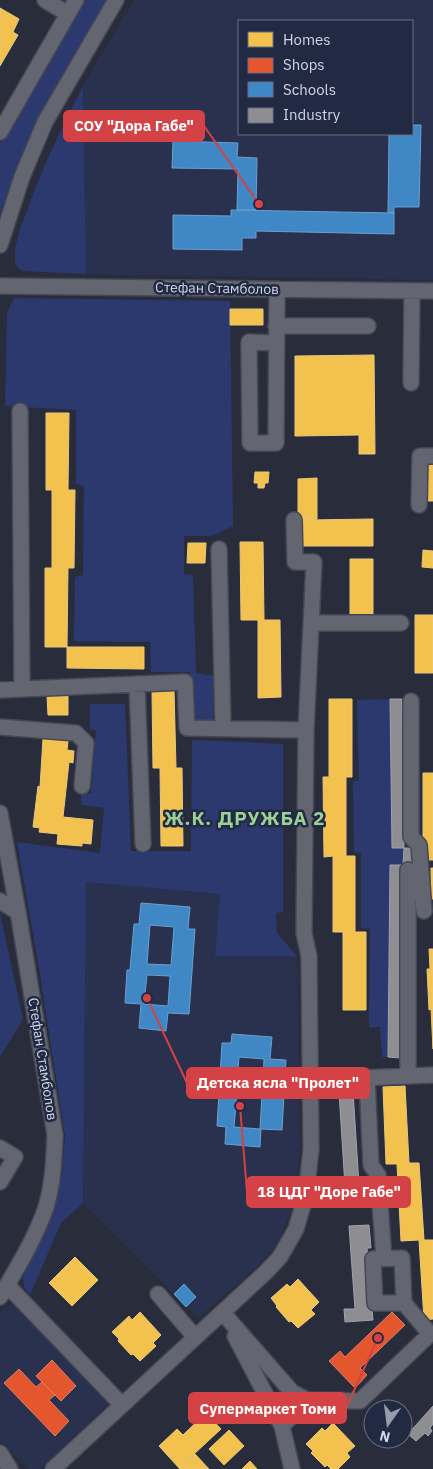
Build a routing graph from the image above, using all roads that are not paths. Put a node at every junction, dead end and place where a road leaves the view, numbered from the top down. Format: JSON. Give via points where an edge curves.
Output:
{"nodes":[{"id":1,"x":45,"y":0,"type":"edge"},
{"id":2,"x":76,"y":0,"type":"edge"},
{"id":3,"x":116,"y":0,"type":"edge"},
{"id":4,"x":68,"y":14,"type":"junction"},
{"id":5,"x":0,"y":132,"type":"edge"},
{"id":6,"x":0,"y":239,"type":"edge"},
{"id":7,"x":0,"y":286,"type":"edge"},
{"id":8,"x":277,"y":289,"type":"junction"},
{"id":9,"x":412,"y":291,"type":"junction"},
{"id":10,"x":433,"y":291,"type":"edge"},
{"id":11,"x":276,"y":326,"type":"junction"},
{"id":12,"x":368,"y":326,"type":"dead end"},
{"id":13,"x":276,"y":343,"type":"junction"},
{"id":14,"x":411,"y":383,"type":"dead end"},
{"id":15,"x":20,"y":412,"type":"dead end"},
{"id":16,"x":433,"y":456,"type":"edge"},
{"id":17,"x":419,"y":504,"type":"dead end"},
{"id":18,"x":294,"y":520,"type":"dead end"},
{"id":19,"x":219,"y":549,"type":"dead end"},
{"id":20,"x":311,"y":623,"type":"junction"},
{"id":21,"x":402,"y":623,"type":"dead end"},
{"id":22,"x":137,"y":684,"type":"junction"},
{"id":23,"x":22,"y":689,"type":"junction"},
{"id":24,"x":0,"y":690,"type":"edge"},
{"id":25,"x":411,"y":701,"type":"dead end"},
{"id":26,"x":0,"y":728,"type":"edge"},
{"id":27,"x":224,"y":728,"type":"junction"},
{"id":28,"x":306,"y":730,"type":"junction"},
{"id":29,"x":82,"y":786,"type":"dead end"},
{"id":30,"x":0,"y":813,"type":"edge"},
{"id":31,"x":143,"y":844,"type":"dead end"},
{"id":32,"x":408,"y":870,"type":"dead end"},
{"id":33,"x":0,"y":901,"type":"edge"},
{"id":34,"x":408,"y":911,"type":"junction"},
{"id":35,"x":428,"y":911,"type":"edge"},
{"id":36,"x":18,"y":912,"type":"junction"},
{"id":37,"x":433,"y":1075,"type":"edge"},
{"id":38,"x":408,"y":1076,"type":"junction"},
{"id":39,"x":367,"y":1078,"type":"junction"},
{"id":40,"x":310,"y":1080,"type":"junction"},
{"id":41,"x":0,"y":1148,"type":"edge"},
{"id":42,"x":0,"y":1182,"type":"edge"},
{"id":43,"x":384,"y":1258,"type":"junction"},
{"id":44,"x":4,"y":1291,"type":"edge"},
{"id":45,"x":158,"y":1294,"type":"dead end"},
{"id":46,"x":404,"y":1303,"type":"junction"},
{"id":47,"x":223,"y":1312,"type":"junction"},
{"id":48,"x":195,"y":1337,"type":"junction"},
{"id":49,"x":307,"y":1400,"type":"junction"},
{"id":50,"x":122,"y":1405,"type":"junction"},
{"id":51,"x":282,"y":1426,"type":"junction"},
{"id":52,"x":0,"y":1453,"type":"edge"},
{"id":53,"x":10,"y":1469,"type":"edge"},
{"id":54,"x":53,"y":1469,"type":"edge"},
{"id":55,"x":292,"y":1469,"type":"edge"}],
"edges":[{"from":1,"to":4,"type":"street"},
{"from":2,"to":4,"type":"street"},
{"from":3,"to":6,"type":"street","via":[[45,122]]},
{"from":4,"to":5,"type":"street"},
{"from":7,"to":8,"type":"street","name":"Стефан Стамболов"},
{"from":8,"to":9,"type":"street","name":"Стефан Стамболов"},
{"from":8,"to":11,"type":"street"},
{"from":9,"to":10,"type":"street","name":"Стефан Стамболов"},
{"from":9,"to":14,"type":"street"},
{"from":11,"to":12,"type":"street"},
{"from":11,"to":13,"type":"street"},
{"from":13,"to":13,"type":"street","via":[[249,342],[250,443],[276,443]]},
{"from":15,"to":23,"type":"street"},
{"from":16,"to":17,"type":"street","via":[[420,456]]},
{"from":18,"to":20,"type":"street","via":[[295,562],[314,562]]},
{"from":19,"to":27,"type":"street"},
{"from":20,"to":21,"type":"street"},
{"from":20,"to":28,"type":"street"},
{"from":22,"to":23,"type":"street"},
{"from":22,"to":27,"type":"street","via":[[184,682],[187,728]]},
{"from":22,"to":31,"type":"street"},
{"from":23,"to":24,"type":"street"},
{"from":25,"to":35,"type":"street","via":[[410,836],[419,845]]},
{"from":26,"to":29,"type":"street","via":[[76,733],[86,743]]},
{"from":27,"to":28,"type":"street"},
{"from":28,"to":40,"type":"street","via":[[304,933],[310,956]]},
{"from":30,"to":36,"type":"street","name":"Стефан Стамболов"},
{"from":32,"to":34,"type":"street"},
{"from":33,"to":36,"type":"street"},
{"from":34,"to":35,"type":"street"},
{"from":34,"to":38,"type":"street"},
{"from":36,"to":44,"type":"street","name":"Стефан Стамболов","via":[[55,1135],[53,1172],[46,1207]]},
{"from":37,"to":38,"type":"street"},
{"from":38,"to":39,"type":"street"},
{"from":39,"to":40,"type":"street"},
{"from":39,"to":43,"type":"street","via":[[370,1165],[378,1175]]},
{"from":40,"to":47,"type":"street","via":[[311,1150],[296,1229],[280,1257]]},
{"from":41,"to":42,"type":"street","via":[[15,1158]]},
{"from":43,"to":46,"type":"street","via":[[402,1258]]},
{"from":43,"to":46,"type":"street","via":[[373,1259],[375,1303]]},
{"from":44,"to":50,"type":"street"},
{"from":45,"to":48,"type":"street"},
{"from":46,"to":49,"type":"street","via":[[430,1334],[360,1401]]},
{"from":47,"to":48,"type":"street"},
{"from":47,"to":49,"type":"street","via":[[292,1392]]},
{"from":47,"to":51,"type":"street"},
{"from":48,"to":50,"type":"street"},
{"from":49,"to":51,"type":"street"},
{"from":50,"to":54,"type":"street"},
{"from":51,"to":55,"type":"street"},
{"from":52,"to":53,"type":"street"}]}
